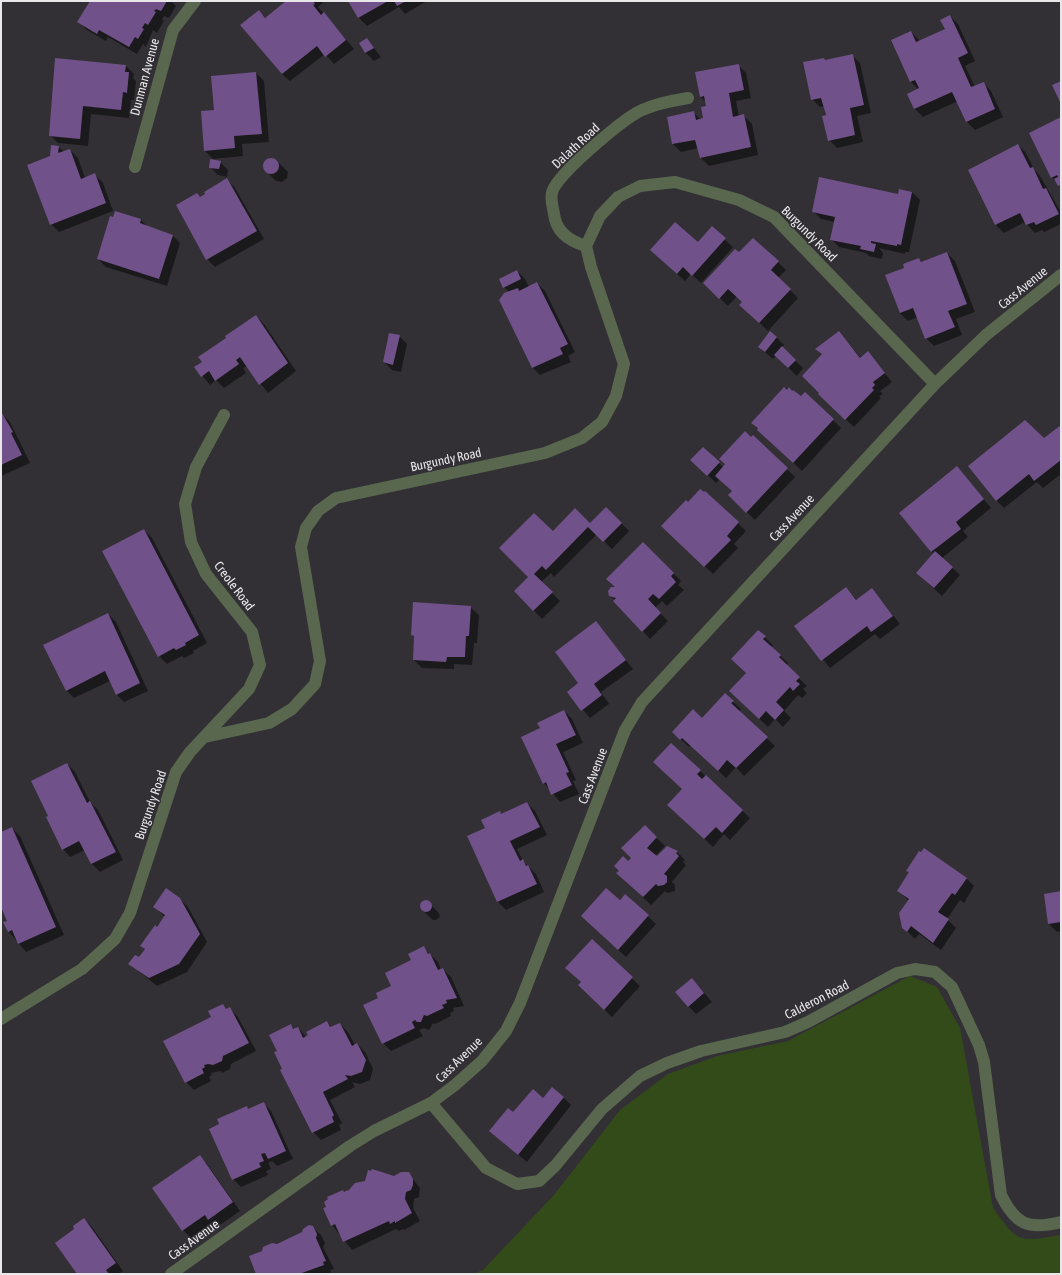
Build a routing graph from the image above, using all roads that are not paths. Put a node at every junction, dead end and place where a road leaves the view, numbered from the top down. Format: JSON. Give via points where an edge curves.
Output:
{"nodes":[{"id":1,"x":195,"y":1,"type":"edge"},
{"id":2,"x":688,"y":98,"type":"dead end"},
{"id":3,"x":135,"y":167,"type":"dead end"},
{"id":4,"x":586,"y":246,"type":"junction"},
{"id":5,"x":1061,"y":275,"type":"edge"},
{"id":6,"x":935,"y":384,"type":"junction"},
{"id":7,"x":224,"y":415,"type":"dead end"},
{"id":8,"x":205,"y":737,"type":"junction"},
{"id":9,"x":2,"y":1016,"type":"edge"},
{"id":10,"x":431,"y":1103,"type":"junction"},
{"id":11,"x":1061,"y":1222,"type":"edge"},
{"id":12,"x":171,"y":1274,"type":"edge"}],
"edges":[{"from":1,"to":3,"type":"street","name":"Dunman Avenue","via":[[173,30]]},
{"from":2,"to":4,"type":"street","name":"Dalath Road","via":[[664,102],[639,112],[562,177],[552,192],[555,224],[563,234]]},
{"from":4,"to":6,"type":"street","name":"Burgundy Road","via":[[600,216],[618,197],[640,186],[675,182],[739,200],[774,217]]},
{"from":4,"to":8,"type":"street","name":"Burgundy Road","via":[[624,364],[616,396],[602,422],[582,438],[545,453],[336,498],[318,511],[306,528],[301,547],[320,661],[314,684],[292,709],[269,723]]},
{"from":5,"to":6,"type":"street","name":"Cass Avenue","via":[[986,335]]},
{"from":6,"to":10,"type":"street","name":"Cass Avenue","via":[[642,702],[625,730],[525,992],[506,1031],[482,1061]]},
{"from":7,"to":8,"type":"street","name":"Creole Road","via":[[196,467],[185,504],[191,542],[206,574],[252,632],[260,665],[249,689]]},
{"from":8,"to":9,"type":"street","name":"Burgundy Road","via":[[176,772],[130,913],[114,939],[82,969]]},
{"from":10,"to":11,"type":"street","name":"Calderon Road","via":[[486,1168],[517,1184],[538,1181],[555,1166],[602,1109],[640,1076],[701,1051],[784,1032],[808,1022],[897,973],[915,969],[935,972],[952,987],[979,1045],[984,1062],[1001,1195],[1010,1213],[1023,1223],[1046,1225]]},
{"from":10,"to":12,"type":"street","name":"Cass Avenue","via":[[350,1146]]}]}
